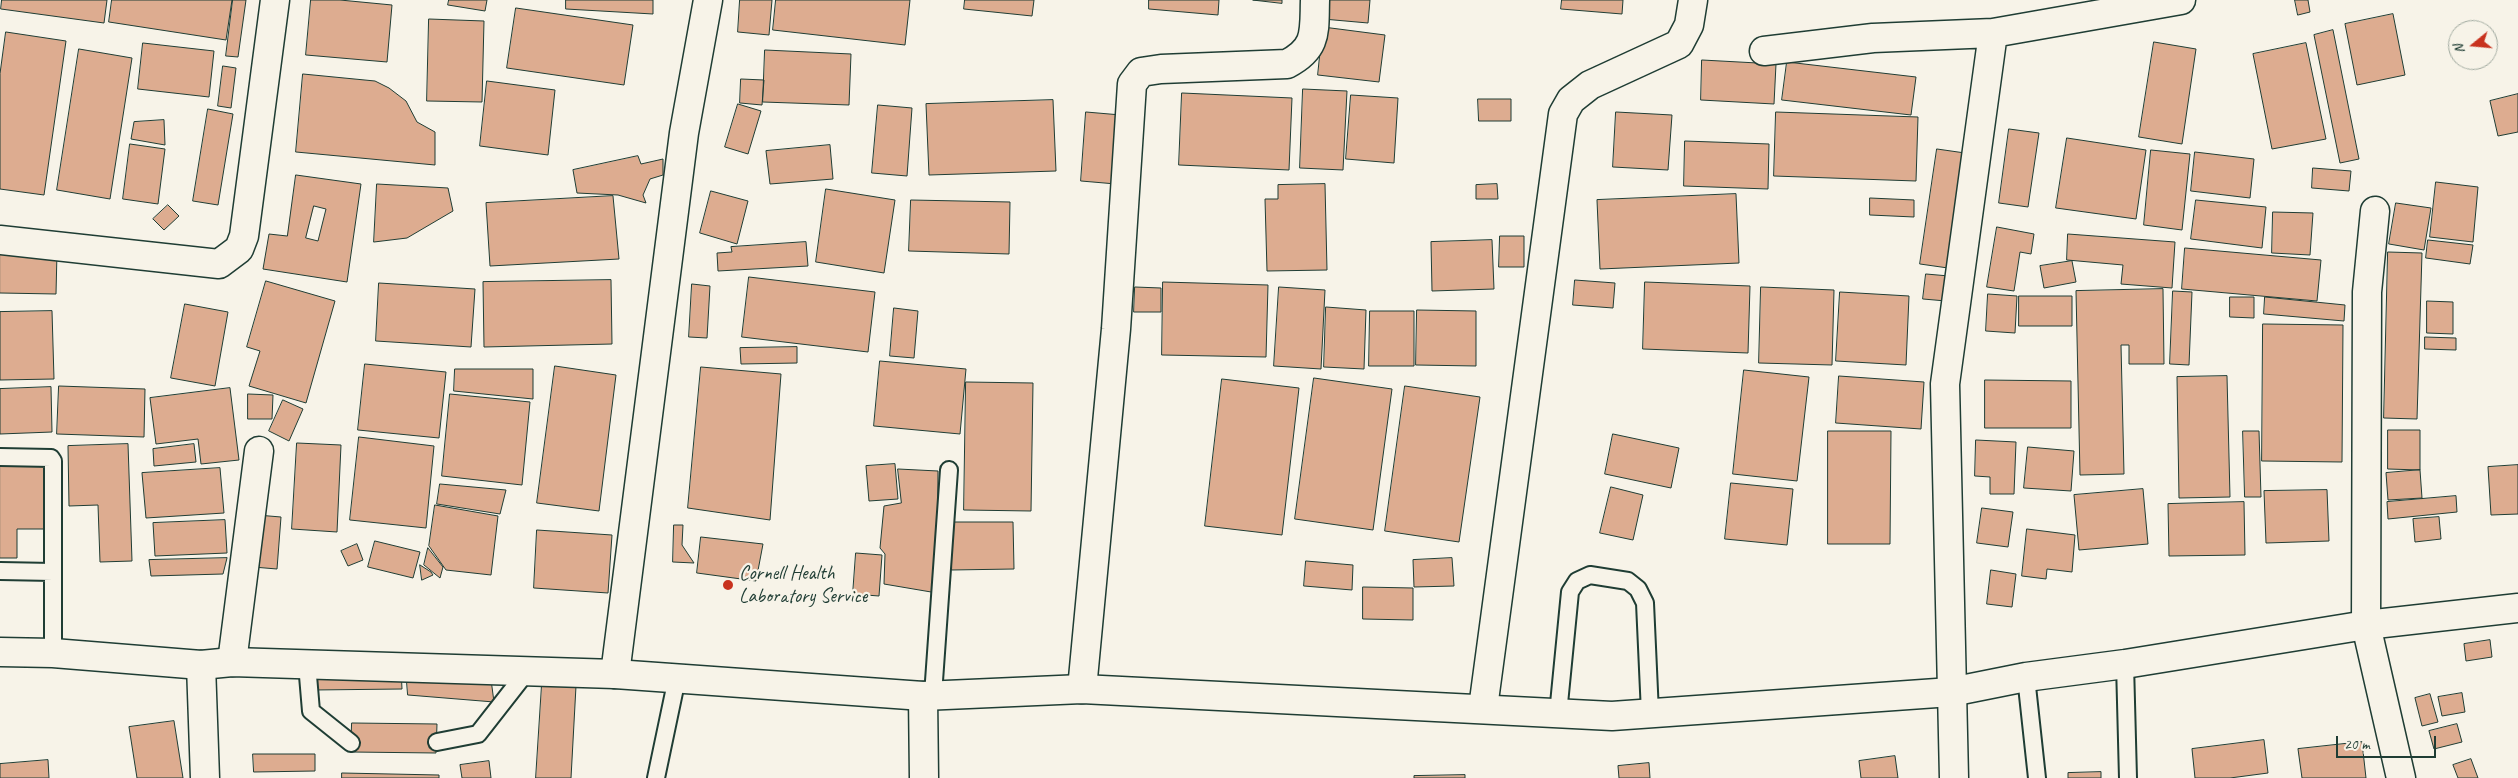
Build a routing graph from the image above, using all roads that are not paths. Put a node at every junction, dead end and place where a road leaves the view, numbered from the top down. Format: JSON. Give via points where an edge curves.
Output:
{"nodes":[{"id":1,"x":276,"y":0,"type":"edge"},
{"id":2,"x":708,"y":0,"type":"edge"},
{"id":3,"x":1315,"y":0,"type":"edge"},
{"id":4,"x":1693,"y":0,"type":"edge"},
{"id":5,"x":2181,"y":0,"type":"edge"},
{"id":6,"x":1993,"y":33,"type":"junction"},
{"id":7,"x":1764,"y":51,"type":"dead end"},
{"id":8,"x":2375,"y":211,"type":"dead end"},
{"id":9,"x":0,"y":240,"type":"edge"},
{"id":10,"x":260,"y":452,"type":"dead end"},
{"id":11,"x":0,"y":457,"type":"edge"},
{"id":12,"x":949,"y":470,"type":"dead end"},
{"id":13,"x":0,"y":571,"type":"edge"},
{"id":14,"x":53,"y":572,"type":"junction"},
{"id":15,"x":2518,"y":608,"type":"edge"},
{"id":16,"x":2366,"y":625,"type":"junction"},
{"id":17,"x":0,"y":652,"type":"edge"},
{"id":18,"x":53,"y":653,"type":"junction"},
{"id":19,"x":232,"y":662,"type":"junction"},
{"id":20,"x":307,"y":664,"type":"junction"},
{"id":21,"x":2125,"y":664,"type":"junction"},
{"id":22,"x":201,"y":665,"type":"junction"},
{"id":23,"x":528,"y":670,"type":"junction"},
{"id":24,"x":615,"y":674,"type":"junction"},
{"id":25,"x":2026,"y":677,"type":"junction"},
{"id":26,"x":677,"y":678,"type":"junction"},
{"id":27,"x":1082,"y":689,"type":"junction"},
{"id":28,"x":1950,"y":692,"type":"junction"},
{"id":29,"x":928,"y":696,"type":"junction"},
{"id":30,"x":1482,"y":708,"type":"junction"},
{"id":31,"x":1650,"y":713,"type":"junction"},
{"id":32,"x":1558,"y":714,"type":"junction"},
{"id":33,"x":436,"y":742,"type":"dead end"},
{"id":34,"x":351,"y":743,"type":"dead end"},
{"id":35,"x":205,"y":778,"type":"edge"},
{"id":36,"x":656,"y":778,"type":"edge"},
{"id":37,"x":924,"y":778,"type":"edge"},
{"id":38,"x":1954,"y":778,"type":"edge"},
{"id":39,"x":2037,"y":778,"type":"edge"},
{"id":40,"x":2128,"y":778,"type":"edge"},
{"id":41,"x":2402,"y":778,"type":"edge"}],
"edges":[{"from":1,"to":9,"type":"street","via":[[244,236],[239,248],[219,264]]},
{"from":2,"to":24,"type":"street","via":[[684,133]]},
{"from":3,"to":27,"type":"street","via":[[1313,39],[1303,56],[1287,64],[1160,69],[1141,72],[1132,84],[1116,329]]},
{"from":4,"to":30,"type":"street","via":[[1689,25],[1679,44],[1590,85],[1571,100],[1563,114]]},
{"from":5,"to":6,"type":"street"},
{"from":6,"to":7,"type":"street","via":[[1873,38]]},
{"from":6,"to":28,"type":"street","via":[[1945,384]]},
{"from":8,"to":16,"type":"street","via":[[2367,292]]},
{"from":10,"to":19,"type":"street"},
{"from":11,"to":14,"type":"lane","via":[[52,459]]},
{"from":12,"to":29,"type":"lane"},
{"from":13,"to":14,"type":"lane"},
{"from":14,"to":18,"type":"lane"},
{"from":15,"to":16,"type":"street"},
{"from":16,"to":21,"type":"street"},
{"from":16,"to":41,"type":"street"},
{"from":17,"to":18,"type":"street"},
{"from":18,"to":22,"type":"street"},
{"from":19,"to":20,"type":"street"},
{"from":19,"to":22,"type":"street"},
{"from":20,"to":23,"type":"street"},
{"from":20,"to":34,"type":"lane","via":[[311,711]]},
{"from":21,"to":25,"type":"street"},
{"from":21,"to":40,"type":"lane"},
{"from":22,"to":35,"type":"street"},
{"from":23,"to":24,"type":"street"},
{"from":23,"to":33,"type":"lane","via":[[478,734]]},
{"from":24,"to":26,"type":"street"},
{"from":25,"to":28,"type":"street"},
{"from":25,"to":39,"type":"lane"},
{"from":26,"to":29,"type":"street"},
{"from":26,"to":36,"type":"lane"},
{"from":27,"to":29,"type":"street"},
{"from":27,"to":30,"type":"street"},
{"from":28,"to":31,"type":"street"},
{"from":28,"to":38,"type":"street"},
{"from":29,"to":37,"type":"street"},
{"from":30,"to":32,"type":"street"},
{"from":31,"to":32,"type":"street","via":[[1612,716]]},
{"from":31,"to":32,"type":"lane","via":[[1645,602],[1628,580],[1590,575],[1577,581],[1570,592]]}]}
